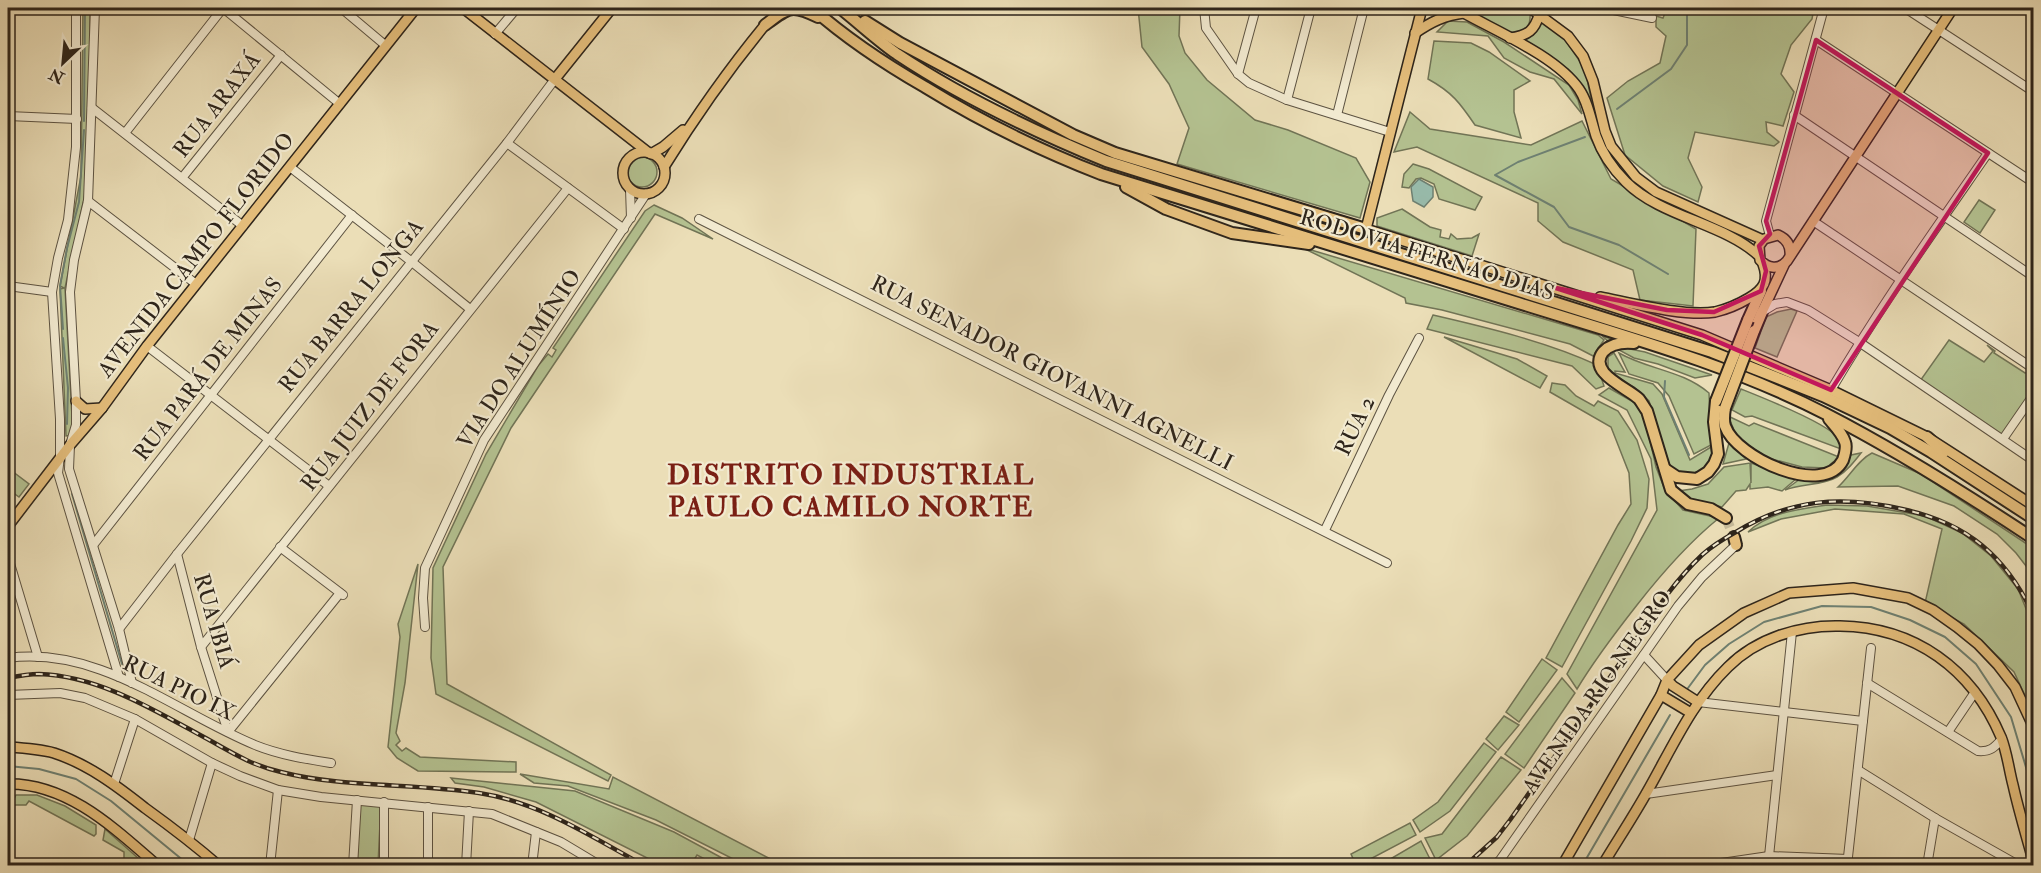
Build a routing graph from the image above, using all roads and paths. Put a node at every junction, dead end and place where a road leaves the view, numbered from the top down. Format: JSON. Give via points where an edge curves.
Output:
{"nodes":[{"id":1,"x":76,"y":8,"type":"edge"},
{"id":2,"x":95,"y":8,"type":"edge"},
{"id":3,"x":223,"y":8,"type":"edge"},
{"id":4,"x":341,"y":8,"type":"edge"},
{"id":5,"x":416,"y":8,"type":"edge"},
{"id":6,"x":463,"y":8,"type":"edge"},
{"id":7,"x":517,"y":8,"type":"edge"},
{"id":8,"x":612,"y":8,"type":"edge"},
{"id":9,"x":774,"y":8,"type":"edge"},
{"id":10,"x":812,"y":8,"type":"edge"},
{"id":11,"x":840,"y":8,"type":"edge"},
{"id":12,"x":1204,"y":8,"type":"edge"},
{"id":13,"x":1256,"y":8,"type":"edge"},
{"id":14,"x":1311,"y":8,"type":"edge"},
{"id":15,"x":1364,"y":8,"type":"edge"},
{"id":16,"x":1422,"y":8,"type":"edge"},
{"id":17,"x":1530,"y":8,"type":"edge"},
{"id":18,"x":1604,"y":8,"type":"edge"},
{"id":19,"x":1824,"y":8,"type":"edge"},
{"id":20,"x":1905,"y":8,"type":"edge"},
{"id":21,"x":1953,"y":8,"type":"edge"},
{"id":22,"x":1461,"y":10,"type":"edge"},
{"id":23,"x":1541,"y":10,"type":"edge"},
{"id":24,"x":1652,"y":18,"type":"dead end"},
{"id":25,"x":827,"y":21,"type":"junction"},
{"id":26,"x":765,"y":25,"type":"junction"},
{"id":27,"x":1939,"y":30,"type":"junction"},
{"id":28,"x":1415,"y":33,"type":"junction"},
{"id":29,"x":495,"y":34,"type":"junction"},
{"id":30,"x":1510,"y":38,"type":"junction"},
{"id":31,"x":1816,"y":40,"type":"junction"},
{"id":32,"x":385,"y":45,"type":"junction"},
{"id":33,"x":280,"y":55,"type":"junction"},
{"id":34,"x":1239,"y":74,"type":"junction"},
{"id":35,"x":555,"y":79,"type":"junction"},
{"id":36,"x":2034,"y":92,"type":"edge"},
{"id":37,"x":1898,"y":93,"type":"junction"},
{"id":38,"x":1287,"y":100,"type":"junction"},
{"id":39,"x":340,"y":104,"type":"junction"},
{"id":40,"x":92,"y":108,"type":"junction"},
{"id":41,"x":1337,"y":115,"type":"junction"},
{"id":42,"x":1794,"y":115,"type":"junction"},
{"id":43,"x":8,"y":116,"type":"edge"},
{"id":44,"x":77,"y":119,"type":"junction"},
{"id":45,"x":606,"y":120,"type":"junction"},
{"id":46,"x":692,"y":122,"type":"junction"},
{"id":47,"x":1390,"y":132,"type":"junction"},
{"id":48,"x":125,"y":133,"type":"junction"},
{"id":49,"x":507,"y":143,"type":"junction"},
{"id":50,"x":650,"y":153,"type":"junction"},
{"id":51,"x":1988,"y":153,"type":"junction"},
{"id":52,"x":634,"y":155,"type":"junction"},
{"id":53,"x":1855,"y":157,"type":"junction"},
{"id":54,"x":290,"y":167,"type":"junction"},
{"id":55,"x":664,"y":167,"type":"junction"},
{"id":56,"x":1101,"y":174,"type":"junction"},
{"id":57,"x":182,"y":178,"type":"junction"},
{"id":58,"x":2034,"y":183,"type":"edge"},
{"id":59,"x":568,"y":188,"type":"junction"},
{"id":60,"x":630,"y":189,"type":"junction"},
{"id":61,"x":646,"y":194,"type":"junction"},
{"id":62,"x":88,"y":201,"type":"junction"},
{"id":63,"x":352,"y":215,"type":"junction"},
{"id":64,"x":1944,"y":216,"type":"junction"},
{"id":65,"x":631,"y":219,"type":"junction"},
{"id":66,"x":699,"y":219,"type":"dead end"},
{"id":67,"x":1813,"y":221,"type":"junction"},
{"id":68,"x":243,"y":226,"type":"junction"},
{"id":69,"x":624,"y":229,"type":"junction"},
{"id":70,"x":1366,"y":229,"type":"junction"},
{"id":71,"x":1807,"y":231,"type":"junction"},
{"id":72,"x":1783,"y":237,"type":"junction"},
{"id":73,"x":1766,"y":238,"type":"junction"},
{"id":74,"x":1339,"y":248,"type":"junction"},
{"id":75,"x":1758,"y":255,"type":"junction"},
{"id":76,"x":1790,"y":256,"type":"junction"},
{"id":77,"x":412,"y":262,"type":"junction"},
{"id":78,"x":1764,"y":264,"type":"junction"},
{"id":79,"x":1784,"y":265,"type":"junction"},
{"id":80,"x":2034,"y":277,"type":"edge"},
{"id":81,"x":1900,"y":279,"type":"junction"},
{"id":82,"x":196,"y":284,"type":"junction"},
{"id":83,"x":8,"y":286,"type":"edge"},
{"id":84,"x":1556,"y":288,"type":"junction"},
{"id":85,"x":1761,"y":291,"type":"junction"},
{"id":86,"x":52,"y":292,"type":"junction"},
{"id":87,"x":470,"y":309,"type":"junction"},
{"id":88,"x":1762,"y":312,"type":"junction"},
{"id":89,"x":1419,"y":338,"type":"dead end"},
{"id":90,"x":1859,"y":342,"type":"junction"},
{"id":91,"x":1650,"y":344,"type":"junction"},
{"id":92,"x":147,"y":346,"type":"junction"},
{"id":93,"x":2034,"y":369,"type":"edge"},
{"id":94,"x":1831,"y":390,"type":"junction"},
{"id":95,"x":2034,"y":394,"type":"edge"},
{"id":96,"x":210,"y":395,"type":"junction"},
{"id":97,"x":76,"y":401,"type":"junction"},
{"id":98,"x":1720,"y":404,"type":"junction"},
{"id":99,"x":102,"y":408,"type":"junction"},
{"id":100,"x":1825,"y":414,"type":"junction"},
{"id":101,"x":1927,"y":437,"type":"joint"},
{"id":102,"x":2003,"y":439,"type":"junction"},
{"id":103,"x":269,"y":440,"type":"junction"},
{"id":104,"x":70,"y":445,"type":"junction"},
{"id":105,"x":60,"y":457,"type":"junction"},
{"id":106,"x":2034,"y":461,"type":"edge"},
{"id":107,"x":1665,"y":469,"type":"junction"},
{"id":108,"x":329,"y":486,"type":"junction"},
{"id":109,"x":2033,"y":514,"type":"edge"},
{"id":110,"x":1726,"y":518,"type":"tunnel mouth"},
{"id":111,"x":8,"y":526,"type":"edge"},
{"id":112,"x":1325,"y":530,"type":"junction"},
{"id":113,"x":1735,"y":541,"type":"dead end"},
{"id":114,"x":2034,"y":541,"type":"edge"},
{"id":115,"x":94,"y":544,"type":"junction"},
{"id":116,"x":280,"y":547,"type":"junction"},
{"id":117,"x":177,"y":554,"type":"junction"},
{"id":118,"x":8,"y":557,"type":"edge"},
{"id":119,"x":1387,"y":563,"type":"dead end"},
{"id":120,"x":425,"y":627,"type":"dead end"},
{"id":121,"x":119,"y":629,"type":"junction"},
{"id":122,"x":1792,"y":632,"type":"junction"},
{"id":123,"x":201,"y":647,"type":"junction"},
{"id":124,"x":1871,"y":648,"type":"dead end"},
{"id":125,"x":1644,"y":655,"type":"junction"},
{"id":126,"x":38,"y":657,"type":"junction"},
{"id":127,"x":8,"y":658,"type":"edge"},
{"id":128,"x":119,"y":677,"type":"junction"},
{"id":129,"x":1667,"y":681,"type":"junction"},
{"id":130,"x":132,"y":683,"type":"junction"},
{"id":131,"x":1867,"y":683,"type":"junction"},
{"id":132,"x":1975,"y":692,"type":"junction"},
{"id":133,"x":8,"y":695,"type":"edge"},
{"id":134,"x":1661,"y":695,"type":"junction"},
{"id":135,"x":1698,"y":702,"type":"junction"},
{"id":136,"x":1783,"y":711,"type":"junction"},
{"id":137,"x":1691,"y":713,"type":"junction"},
{"id":138,"x":135,"y":719,"type":"junction"},
{"id":139,"x":1863,"y":721,"type":"junction"},
{"id":140,"x":2034,"y":728,"type":"edge"},
{"id":141,"x":228,"y":732,"type":"junction"},
{"id":142,"x":1948,"y":732,"type":"junction"},
{"id":143,"x":2002,"y":739,"type":"junction"},
{"id":144,"x":8,"y":747,"type":"edge"},
{"id":145,"x":212,"y":762,"type":"junction"},
{"id":146,"x":331,"y":764,"type":"dead end"},
{"id":147,"x":1858,"y":770,"type":"junction"},
{"id":148,"x":1777,"y":775,"type":"junction"},
{"id":149,"x":8,"y":784,"type":"edge"},
{"id":150,"x":114,"y":784,"type":"junction"},
{"id":151,"x":278,"y":790,"type":"junction"},
{"id":152,"x":1646,"y":794,"type":"junction"},
{"id":153,"x":357,"y":800,"type":"junction"},
{"id":154,"x":384,"y":802,"type":"junction"},
{"id":155,"x":428,"y":807,"type":"junction"},
{"id":156,"x":469,"y":811,"type":"junction"},
{"id":157,"x":1935,"y":818,"type":"junction"},
{"id":158,"x":536,"y":832,"type":"junction"},
{"id":159,"x":189,"y":840,"type":"junction"},
{"id":160,"x":1769,"y":856,"type":"junction"},
{"id":161,"x":1847,"y":862,"type":"edge"},
{"id":162,"x":2034,"y":864,"type":"edge"},
{"id":163,"x":158,"y":866,"type":"edge"},
{"id":164,"x":219,"y":866,"type":"edge"},
{"id":165,"x":270,"y":866,"type":"edge"},
{"id":166,"x":353,"y":866,"type":"edge"},
{"id":167,"x":384,"y":866,"type":"edge"},
{"id":168,"x":428,"y":866,"type":"edge"},
{"id":169,"x":466,"y":866,"type":"edge"},
{"id":170,"x":532,"y":866,"type":"edge"},
{"id":171,"x":601,"y":866,"type":"edge"},
{"id":172,"x":1493,"y":866,"type":"edge"},
{"id":173,"x":1562,"y":866,"type":"edge"},
{"id":174,"x":1602,"y":866,"type":"edge"},
{"id":175,"x":1701,"y":866,"type":"edge"},
{"id":176,"x":1768,"y":866,"type":"edge"},
{"id":177,"x":1927,"y":866,"type":"edge"},
{"id":178,"x":2020,"y":866,"type":"edge"}],
"edges":[{"from":1,"to":44,"type":"street"},
{"from":2,"to":40,"type":"street"},
{"from":3,"to":33,"type":"street"},
{"from":3,"to":48,"type":"street"},
{"from":4,"to":32,"type":"street"},
{"from":5,"to":32,"type":"main road","name":"AVENIDA CAMPO FLORIDO"},
{"from":6,"to":29,"type":"main road"},
{"from":7,"to":29,"type":"street"},
{"from":8,"to":35,"type":"main road","name":"RUA BARRA LONGA"},
{"from":9,"to":26,"type":"highway"},
{"from":10,"to":25,"type":"highway","name":"RODOVIA FERNÃO DIAS"},
{"from":11,"to":70,"type":"highway","via":[[1073,135],[1115,153]]},
{"from":11,"to":109,"type":"highway","name":"RODOVIA FERNÃO DIAS","via":[[896,52],[947,85],[1047,136],[1106,160],[1712,352],[1823,396],[1890,428]]},
{"from":12,"to":34,"type":"street","via":[[1206,28]]},
{"from":13,"to":34,"type":"street"},
{"from":14,"to":38,"type":"street"},
{"from":15,"to":41,"type":"street"},
{"from":16,"to":28,"type":"main road"},
{"from":17,"to":23,"type":"main road"},
{"from":18,"to":24,"type":"street"},
{"from":19,"to":31,"type":"street"},
{"from":20,"to":27,"type":"street"},
{"from":21,"to":27,"type":"main road"},
{"from":22,"to":28,"type":"main road"},
{"from":22,"to":30,"type":"main road"},
{"from":23,"to":30,"type":"main road","via":[[1534,28]]},
{"from":23,"to":73,"type":"main road","via":[[1583,56],[1611,146],[1636,177],[1656,192]]},
{"from":25,"to":26,"type":"highway","via":[[799,8],[778,14]]},
{"from":25,"to":56,"type":"highway","name":"RODOVIA FERNÃO DIAS","via":[[892,68],[984,122]]},
{"from":26,"to":46,"type":"main road"},
{"from":27,"to":36,"type":"street"},
{"from":27,"to":37,"type":"main road"},
{"from":28,"to":47,"type":"main road"},
{"from":29,"to":35,"type":"main road"},
{"from":30,"to":75,"type":"main road","via":[[1549,60],[1579,89],[1597,139],[1611,165],[1627,183],[1676,213],[1748,245]]},
{"from":31,"to":37,"type":"street"},
{"from":31,"to":42,"type":"street"},
{"from":32,"to":39,"type":"main road","name":"AVENIDA CAMPO FLORIDO"},
{"from":33,"to":39,"type":"street"},
{"from":33,"to":57,"type":"street","name":"RUA ARAXÁ"},
{"from":34,"to":38,"type":"street","via":[[1249,84]]},
{"from":35,"to":45,"type":"main road"},
{"from":35,"to":49,"type":"street","name":"RUA BARRA LONGA"},
{"from":37,"to":51,"type":"street"},
{"from":37,"to":53,"type":"main road"},
{"from":38,"to":41,"type":"street"},
{"from":39,"to":54,"type":"main road","name":"AVENIDA CAMPO FLORIDO"},
{"from":40,"to":48,"type":"street"},
{"from":40,"to":62,"type":"street"},
{"from":41,"to":47,"type":"street"},
{"from":42,"to":53,"type":"street"},
{"from":42,"to":73,"type":"street","via":[[1766,221]]},
{"from":43,"to":44,"type":"street"},
{"from":44,"to":86,"type":"street","via":[[68,219]]},
{"from":45,"to":50,"type":"main road"},
{"from":45,"to":52,"type":"main road"},
{"from":46,"to":50,"type":"main road"},
{"from":46,"to":55,"type":"main road"},
{"from":47,"to":70,"type":"main road"},
{"from":48,"to":57,"type":"street"},
{"from":49,"to":59,"type":"street"},
{"from":49,"to":77,"type":"street","name":"RUA BARRA LONGA"},
{"from":50,"to":52,"type":"main road"},
{"from":50,"to":55,"type":"main road"},
{"from":51,"to":58,"type":"street"},
{"from":51,"to":64,"type":"street"},
{"from":52,"to":60,"type":"main road","via":[[623,172]]},
{"from":53,"to":64,"type":"street"},
{"from":53,"to":67,"type":"main road"},
{"from":54,"to":63,"type":"street"},
{"from":54,"to":68,"type":"main road","name":"AVENIDA CAMPO FLORIDO"},
{"from":55,"to":61,"type":"main road","via":[[663,182]]},
{"from":56,"to":74,"type":"highway","name":"RODOVIA FERNÃO DIAS"},
{"from":56,"to":74,"type":"highway","via":[[1166,209],[1232,233]]},
{"from":57,"to":68,"type":"street"},
{"from":59,"to":69,"type":"street"},
{"from":59,"to":87,"type":"street","name":"RUA JUIZ DE FORA"},
{"from":60,"to":61,"type":"main road"},
{"from":60,"to":65,"type":"street"},
{"from":61,"to":65,"type":"street","name":"VIA DO ALUMÍNIO"},
{"from":62,"to":82,"type":"street"},
{"from":62,"to":97,"type":"street","via":[[70,292]]},
{"from":63,"to":77,"type":"street"},
{"from":63,"to":96,"type":"street","name":"RUA PARÁ DE MINAS"},
{"from":64,"to":80,"type":"street"},
{"from":64,"to":81,"type":"street"},
{"from":65,"to":69,"type":"street","name":"VIA DO ALUMÍNIO"},
{"from":66,"to":112,"type":"street","name":"RUA SENADOR GIOVANNI AGNELLI"},
{"from":67,"to":71,"type":"main road"},
{"from":67,"to":81,"type":"street"},
{"from":68,"to":82,"type":"main road","name":"AVENIDA CAMPO FLORIDO"},
{"from":69,"to":120,"type":"street","name":"VIA DO ALUMÍNIO","via":[[484,440],[425,568]]},
{"from":70,"to":84,"type":"main road"},
{"from":71,"to":72,"type":"main road","via":[[1797,237]]},
{"from":71,"to":76,"type":"main road"},
{"from":72,"to":73,"type":"main road"},
{"from":72,"to":76,"type":"main road"},
{"from":73,"to":75,"type":"main road"},
{"from":74,"to":91,"type":"highway","name":"RODOVIA FERNÃO DIAS"},
{"from":75,"to":78,"type":"main road"},
{"from":76,"to":79,"type":"main road"},
{"from":77,"to":87,"type":"street"},
{"from":77,"to":103,"type":"street","name":"RUA BARRA LONGA"},
{"from":78,"to":79,"type":"main road","via":[[1773,268]]},
{"from":78,"to":85,"type":"main road"},
{"from":79,"to":88,"type":"main road"},
{"from":81,"to":90,"type":"street"},
{"from":81,"to":93,"type":"street"},
{"from":82,"to":92,"type":"main road","name":"AVENIDA CAMPO FLORIDO"},
{"from":83,"to":86,"type":"street"},
{"from":84,"to":85,"type":"main road","via":[[1668,310],[1714,312],[1737,306]]},
{"from":84,"to":94,"type":"main road","via":[[1702,335]]},
{"from":85,"to":98,"type":"highway","bridge":true},
{"from":86,"to":105,"type":"street"},
{"from":87,"to":108,"type":"street","name":"RUA JUIZ DE FORA"},
{"from":88,"to":90,"type":"street","via":[[1787,302],[1808,310]]},
{"from":88,"to":98,"type":"highway","bridge":true},
{"from":89,"to":112,"type":"street","name":"RUA 2"},
{"from":90,"to":94,"type":"street"},
{"from":90,"to":102,"type":"street"},
{"from":91,"to":100,"type":"highway","name":"RODOVIA FERNÃO DIAS","via":[[1748,379]]},
{"from":91,"to":107,"type":"highway","via":[[1610,346],[1599,363],[1607,376],[1640,400],[1647,411]]},
{"from":92,"to":96,"type":"street"},
{"from":92,"to":99,"type":"main road","name":"AVENIDA CAMPO FLORIDO"},
{"from":94,"to":101,"type":"main road"},
{"from":95,"to":102,"type":"street"},
{"from":96,"to":103,"type":"street"},
{"from":96,"to":115,"type":"street","name":"RUA PARÁ DE MINAS"},
{"from":97,"to":99,"type":"main road","via":[[86,409]]},
{"from":97,"to":104,"type":"street","via":[[76,425]]},
{"from":98,"to":100,"type":"highway","via":[[1725,429],[1740,447],[1768,464],[1809,475],[1832,471],[1845,453],[1846,444],[1840,432]]},
{"from":98,"to":107,"type":"highway","via":[[1714,422],[1718,453],[1708,472],[1697,479],[1677,477]]},
{"from":99,"to":104,"type":"main road","name":"AVENIDA CAMPO FLORIDO"},
{"from":100,"to":114,"type":"highway","name":"RODOVIA FERNÃO DIAS","via":[[1922,467]]},
{"from":101,"to":109,"type":"highway"},
{"from":102,"to":106,"type":"street"},
{"from":103,"to":108,"type":"street"},
{"from":103,"to":117,"type":"street","name":"RUA BARRA LONGA"},
{"from":104,"to":105,"type":"main road","name":"AVENIDA CAMPO FLORIDO"},
{"from":104,"to":115,"type":"street","via":[[69,469]]},
{"from":105,"to":111,"type":"main road","name":"AVENIDA CAMPO FLORIDO"},
{"from":105,"to":128,"type":"street","via":[[58,473]]},
{"from":107,"to":110,"type":"highway","via":[[1671,490],[1678,498]]},
{"from":108,"to":116,"type":"street","name":"RUA JUIZ DE FORA"},
{"from":112,"to":119,"type":"street","name":"RUA SENADOR GIOVANNI AGNELLI"},
{"from":113,"to":125,"type":"street","name":"AVENIDA RIO NEGRO","via":[[1678,606]]},
{"from":115,"to":121,"type":"street"},
{"from":116,"to":123,"type":"street","name":"RUA JUIZ DE FORA"},
{"from":116,"to":141,"type":"street","via":[[341,594]]},
{"from":117,"to":121,"type":"street","name":"RUA BARRA LONGA"},
{"from":117,"to":123,"type":"street","name":"RUA IBIÁ"},
{"from":118,"to":126,"type":"street"},
{"from":121,"to":130,"type":"street"},
{"from":122,"to":132,"type":"main road","via":[[1849,626],[1893,634],[1936,654]]},
{"from":122,"to":135,"type":"main road","via":[[1764,641],[1730,665]]},
{"from":122,"to":136,"type":"street"},
{"from":123,"to":141,"type":"street","name":"RUA IBIÁ"},
{"from":124,"to":131,"type":"street"},
{"from":125,"to":129,"type":"street"},
{"from":125,"to":172,"type":"street","name":"AVENIDA RIO NEGRO"},
{"from":126,"to":127,"type":"street","name":"RUA PIO IX"},
{"from":126,"to":128,"type":"street","name":"RUA PIO IX","via":[[82,663]]},
{"from":128,"to":130,"type":"street","name":"RUA PIO IX"},
{"from":129,"to":134,"type":"main road"},
{"from":129,"to":135,"type":"main road"},
{"from":129,"to":140,"type":"main road","via":[[1699,645],[1744,613],[1789,593],[1853,588],[1908,598],[1957,627],[1978,644],[2015,687]]},
{"from":130,"to":141,"type":"street","name":"RUA PIO IX"},
{"from":131,"to":139,"type":"street"},
{"from":131,"to":142,"type":"street"},
{"from":132,"to":142,"type":"street"},
{"from":132,"to":143,"type":"main road"},
{"from":133,"to":138,"type":"street","via":[[60,693],[85,698]]},
{"from":134,"to":137,"type":"main road"},
{"from":134,"to":173,"type":"main road"},
{"from":135,"to":136,"type":"street"},
{"from":135,"to":137,"type":"main road"},
{"from":136,"to":139,"type":"street"},
{"from":136,"to":148,"type":"street"},
{"from":137,"to":152,"type":"main road"},
{"from":138,"to":145,"type":"street"},
{"from":138,"to":150,"type":"street"},
{"from":139,"to":147,"type":"street"},
{"from":141,"to":146,"type":"street","name":"RUA PIO IX","via":[[257,746]]},
{"from":142,"to":143,"type":"street","via":[[1978,751],[1987,752]]},
{"from":143,"to":162,"type":"main road"},
{"from":144,"to":150,"type":"main road","via":[[53,753]]},
{"from":145,"to":151,"type":"street"},
{"from":145,"to":159,"type":"street"},
{"from":147,"to":157,"type":"street"},
{"from":147,"to":161,"type":"street"},
{"from":148,"to":152,"type":"street"},
{"from":148,"to":160,"type":"street"},
{"from":149,"to":163,"type":"main road","via":[[43,788],[71,799],[105,821]]},
{"from":150,"to":159,"type":"main road"},
{"from":151,"to":153,"type":"street"},
{"from":151,"to":165,"type":"street"},
{"from":152,"to":174,"type":"main road"},
{"from":153,"to":154,"type":"street"},
{"from":153,"to":166,"type":"street"},
{"from":154,"to":155,"type":"street"},
{"from":154,"to":167,"type":"street"},
{"from":155,"to":156,"type":"street"},
{"from":155,"to":168,"type":"street"},
{"from":156,"to":158,"type":"street","via":[[492,814]]},
{"from":156,"to":169,"type":"street"},
{"from":157,"to":177,"type":"street"},
{"from":157,"to":178,"type":"street"},
{"from":158,"to":170,"type":"street"},
{"from":158,"to":171,"type":"street"},
{"from":159,"to":164,"type":"main road"},
{"from":160,"to":161,"type":"street"},
{"from":160,"to":175,"type":"street"},
{"from":160,"to":176,"type":"street"}]}
